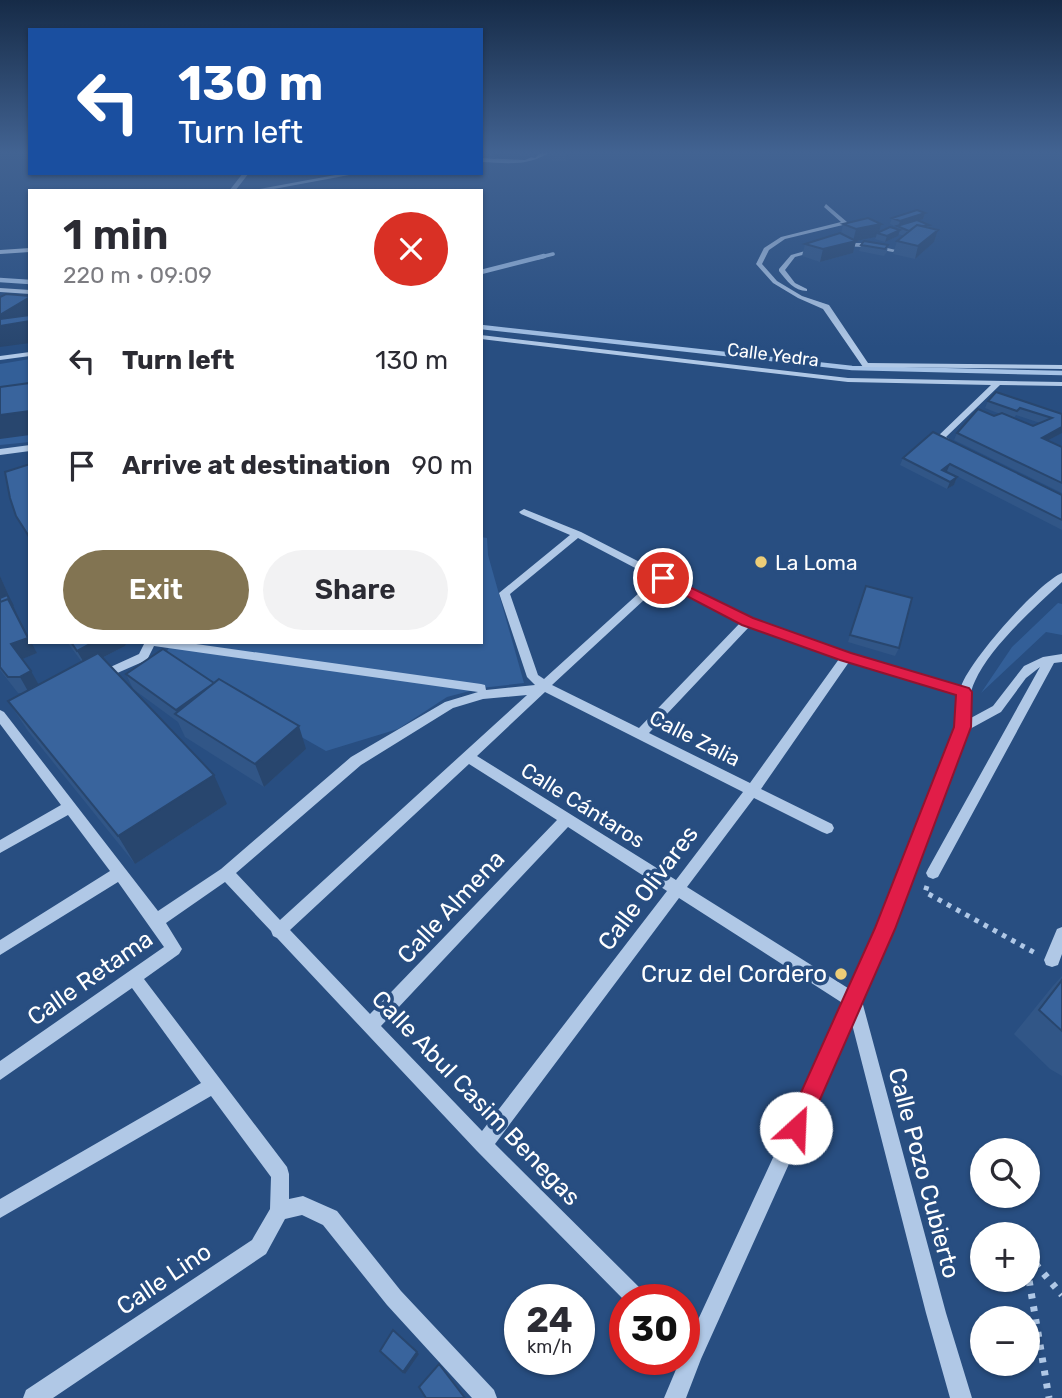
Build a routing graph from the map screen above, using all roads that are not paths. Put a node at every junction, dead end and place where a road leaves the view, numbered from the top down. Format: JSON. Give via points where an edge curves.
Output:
{"nodes":[{"id":1,"x":837,"y":216,"type":"edge"},
{"id":2,"x":895,"y":241,"type":"edge"},
{"id":3,"x":834,"y":245,"type":"edge"},
{"id":4,"x":875,"y":247,"type":"junction"},
{"id":5,"x":824,"y":248,"type":"edge"},
{"id":6,"x":28,"y":250,"type":"edge"},
{"id":7,"x":893,"y":250,"type":"dead end"},
{"id":8,"x":0,"y":252,"type":"edge"},
{"id":9,"x":0,"y":290,"type":"edge"},
{"id":10,"x":28,"y":292,"type":"edge"},
{"id":11,"x":826,"y":307,"type":"junction"},
{"id":12,"x":483,"y":337,"type":"edge"},
{"id":13,"x":28,"y":354,"type":"edge"},
{"id":14,"x":0,"y":359,"type":"edge"},
{"id":15,"x":1062,"y":367,"type":"edge"},
{"id":16,"x":998,"y":383,"type":"junction"},
{"id":17,"x":1062,"y":384,"type":"edge"},
{"id":18,"x":28,"y":448,"type":"edge"},
{"id":19,"x":964,"y":450,"type":"edge"},
{"id":20,"x":0,"y":452,"type":"edge"},
{"id":21,"x":524,"y":512,"type":"dead end"},
{"id":22,"x":576,"y":534,"type":"junction"},
{"id":23,"x":1062,"y":576,"type":"edge"},
{"id":24,"x":654,"y":585,"type":"dead end"},
{"id":25,"x":747,"y":622,"type":"junction"},
{"id":26,"x":150,"y":644,"type":"edge"},
{"id":27,"x":165,"y":644,"type":"edge"},
{"id":28,"x":846,"y":657,"type":"junction"},
{"id":29,"x":1056,"y":658,"type":"edge"},
{"id":30,"x":93,"y":680,"type":"edge"},
{"id":31,"x":481,"y":688,"type":"dead end"},
{"id":32,"x":543,"y":688,"type":"junction"},
{"id":33,"x":964,"y":692,"type":"junction"},
{"id":34,"x":6,"y":718,"type":"edge"},
{"id":35,"x":963,"y":727,"type":"junction"},
{"id":36,"x":641,"y":734,"type":"junction"},
{"id":37,"x":467,"y":756,"type":"junction"},
{"id":38,"x":752,"y":790,"type":"junction"},
{"id":39,"x":69,"y":807,"type":"junction"},
{"id":40,"x":566,"y":820,"type":"junction"},
{"id":41,"x":827,"y":828,"type":"dead end"},
{"id":42,"x":0,"y":847,"type":"edge"},
{"id":43,"x":226,"y":873,"type":"junction"},
{"id":44,"x":933,"y":873,"type":"road end"},
{"id":45,"x":118,"y":874,"type":"junction"},
{"id":46,"x":676,"y":889,"type":"junction"},
{"id":47,"x":156,"y":921,"type":"junction"},
{"id":48,"x":278,"y":931,"type":"junction"},
{"id":49,"x":1062,"y":934,"type":"edge"},
{"id":50,"x":0,"y":948,"type":"edge"},
{"id":51,"x":1045,"y":958,"type":"road end"},
{"id":52,"x":133,"y":977,"type":"junction"},
{"id":53,"x":854,"y":1001,"type":"junction"},
{"id":54,"x":370,"y":1026,"type":"junction"},
{"id":55,"x":0,"y":1071,"type":"edge"},
{"id":56,"x":214,"y":1085,"type":"junction"},
{"id":57,"x":483,"y":1144,"type":"junction"},
{"id":58,"x":0,"y":1209,"type":"edge"},
{"id":59,"x":279,"y":1211,"type":"junction"},
{"id":60,"x":622,"y":1284,"type":"edge"},
{"id":61,"x":700,"y":1326,"type":"edge"},
{"id":62,"x":681,"y":1375,"type":"edge"},
{"id":63,"x":34,"y":1398,"type":"edge"},
{"id":64,"x":485,"y":1398,"type":"edge"},
{"id":65,"x":675,"y":1398,"type":"edge"},
{"id":66,"x":961,"y":1398,"type":"edge"}],
"edges":[{"from":1,"to":11,"type":"street","via":[[845,223],[783,238],[765,249],[759,264],[775,282]]},
{"from":2,"to":4,"type":"street"},
{"from":3,"to":4,"type":"street"},
{"from":4,"to":7,"type":"street"},
{"from":5,"to":11,"type":"street","via":[[793,256],[781,270],[793,284],[820,297]]},
{"from":6,"to":8,"type":"street"},
{"from":9,"to":10,"type":"street"},
{"from":11,"to":15,"type":"street","via":[[866,365]]},
{"from":12,"to":16,"type":"street","name":"Calle Yedra","via":[[848,380]]},
{"from":13,"to":14,"type":"street"},
{"from":16,"to":17,"type":"street","name":"Calle Yedra"},
{"from":16,"to":19,"type":"street","via":[[940,438]]},
{"from":18,"to":20,"type":"street"},
{"from":21,"to":22,"type":"street"},
{"from":22,"to":25,"type":"street"},
{"from":22,"to":32,"type":"street","via":[[503,593],[533,677]]},
{"from":23,"to":33,"type":"street","via":[[1027,608],[975,670]]},
{"from":24,"to":32,"type":"street"},
{"from":25,"to":28,"type":"street"},
{"from":25,"to":36,"type":"street"},
{"from":26,"to":30,"type":"street","via":[[143,657]]},
{"from":27,"to":31,"type":"street"},
{"from":28,"to":33,"type":"street"},
{"from":28,"to":38,"type":"street","name":"Calle Olivares"},
{"from":29,"to":35,"type":"street","via":[[1025,669],[996,709]]},
{"from":29,"to":44,"type":"street"},
{"from":32,"to":36,"type":"street","name":"Calle Zalia"},
{"from":32,"to":37,"type":"street"},
{"from":32,"to":43,"type":"street","via":[[483,695],[449,705],[356,761]]},
{"from":33,"to":35,"type":"street"},
{"from":34,"to":39,"type":"street"},
{"from":35,"to":53,"type":"street"},
{"from":36,"to":38,"type":"street","name":"Calle Zalia"},
{"from":37,"to":40,"type":"street","name":"Calle Cántaros"},
{"from":37,"to":48,"type":"street"},
{"from":38,"to":41,"type":"street","name":"Calle Zalia"},
{"from":38,"to":46,"type":"street","name":"Calle Olivares"},
{"from":39,"to":42,"type":"street"},
{"from":39,"to":45,"type":"street"},
{"from":40,"to":46,"type":"street","name":"Calle Cántaros"},
{"from":40,"to":54,"type":"street","name":"Calle Almena"},
{"from":43,"to":47,"type":"street"},
{"from":43,"to":48,"type":"street","name":"Calle Abul Casim Benegas"},
{"from":45,"to":47,"type":"street"},
{"from":45,"to":50,"type":"street"},
{"from":46,"to":53,"type":"street","name":"Calle Cántaros"},
{"from":46,"to":57,"type":"street","name":"Calle Olivares"},
{"from":47,"to":52,"type":"street","name":"Calle Retama","via":[[174,949]]},
{"from":48,"to":54,"type":"street","name":"Calle Abul Casim Benegas"},
{"from":49,"to":51,"type":"street"},
{"from":52,"to":55,"type":"street","name":"Calle Retama"},
{"from":52,"to":56,"type":"street"},
{"from":53,"to":61,"type":"street"},
{"from":53,"to":66,"type":"street","name":"Calle Pozo Cubierto"},
{"from":54,"to":57,"type":"street","name":"Calle Abul Casim Benegas"},
{"from":56,"to":58,"type":"street"},
{"from":56,"to":59,"type":"street","name":"Calle Lino","via":[[280,1174]]},
{"from":57,"to":60,"type":"street","name":"Calle Abul Casim Benegas"},
{"from":59,"to":63,"type":"street","name":"Calle Lino","via":[[259,1247]]},
{"from":59,"to":64,"type":"street","via":[[303,1205],[330,1218],[394,1298]]},
{"from":62,"to":65,"type":"street"}]}
